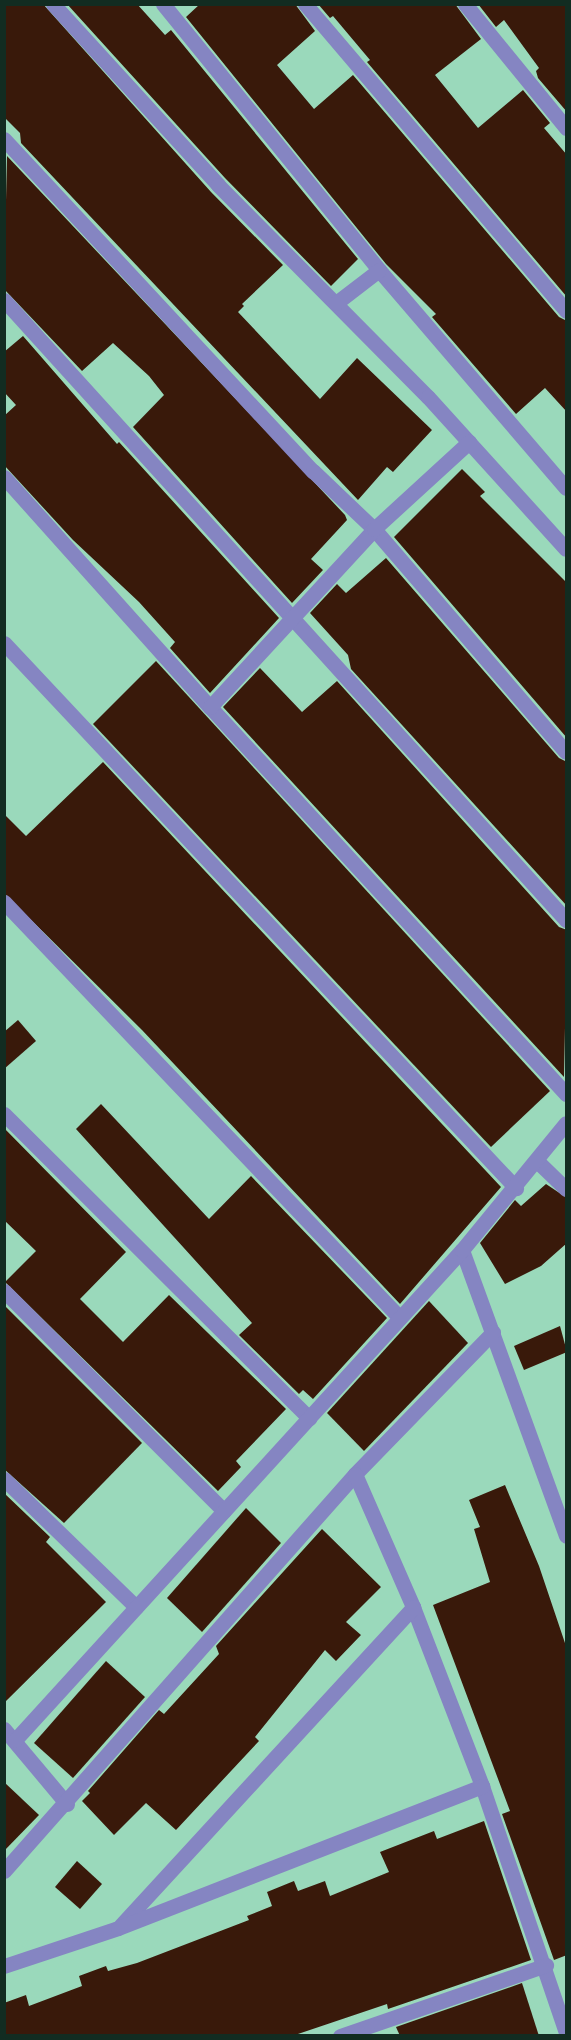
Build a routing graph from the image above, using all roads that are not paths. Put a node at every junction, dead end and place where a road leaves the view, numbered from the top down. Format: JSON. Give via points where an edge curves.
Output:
{"nodes":[{"id":1,"x":53,"y":4,"type":"edge"},
{"id":2,"x":163,"y":4,"type":"edge"},
{"id":3,"x":305,"y":4,"type":"edge"},
{"id":4,"x":465,"y":4,"type":"edge"},
{"id":5,"x":567,"y":128,"type":"edge"},
{"id":6,"x":4,"y":139,"type":"edge"},
{"id":7,"x":379,"y":270,"type":"junction"},
{"id":8,"x":4,"y":300,"type":"edge"},
{"id":9,"x":336,"y":303,"type":"junction"},
{"id":10,"x":567,"y":311,"type":"edge"},
{"id":11,"x":469,"y":442,"type":"junction"},
{"id":12,"x":4,"y":477,"type":"edge"},
{"id":13,"x":567,"y":488,"type":"edge"},
{"id":14,"x":374,"y":529,"type":"junction"},
{"id":15,"x":567,"y":549,"type":"edge"},
{"id":16,"x":292,"y":615,"type":"junction"},
{"id":17,"x":4,"y":643,"type":"edge"},
{"id":18,"x":210,"y":707,"type":"junction"},
{"id":19,"x":567,"y":752,"type":"edge"},
{"id":20,"x":4,"y":902,"type":"edge"},
{"id":21,"x":567,"y":920,"type":"edge"},
{"id":22,"x":567,"y":1094,"type":"edge"},
{"id":23,"x":4,"y":1114,"type":"edge"},
{"id":24,"x":567,"y":1122,"type":"edge"},
{"id":25,"x":538,"y":1162,"type":"junction"},
{"id":26,"x":516,"y":1188,"type":"junction"},
{"id":27,"x":567,"y":1189,"type":"edge"},
{"id":28,"x":462,"y":1250,"type":"junction"},
{"id":29,"x":4,"y":1291,"type":"edge"},
{"id":30,"x":400,"y":1318,"type":"junction"},
{"id":31,"x":493,"y":1332,"type":"junction"},
{"id":32,"x":309,"y":1418,"type":"junction"},
{"id":33,"x":355,"y":1474,"type":"junction"},
{"id":34,"x":4,"y":1479,"type":"edge"},
{"id":35,"x":224,"y":1511,"type":"junction"},
{"id":36,"x":567,"y":1536,"type":"edge"},
{"id":37,"x":136,"y":1607,"type":"junction"},
{"id":38,"x":413,"y":1607,"type":"junction"},
{"id":39,"x":10,"y":1735,"type":"edge"},
{"id":40,"x":482,"y":1786,"type":"junction"},
{"id":41,"x":67,"y":1804,"type":"junction"},
{"id":42,"x":4,"y":1870,"type":"edge"},
{"id":43,"x":118,"y":1928,"type":"junction"},
{"id":44,"x":546,"y":1965,"type":"junction"},
{"id":45,"x":4,"y":1966,"type":"edge"},
{"id":46,"x":567,"y":2033,"type":"edge"},
{"id":47,"x":340,"y":2036,"type":"edge"}],
"edges":[{"from":1,"to":9,"type":"street","via":[[218,185]]},
{"from":2,"to":7,"type":"street"},
{"from":3,"to":10,"type":"street"},
{"from":4,"to":5,"type":"street"},
{"from":6,"to":14,"type":"street","via":[[313,471]]},
{"from":7,"to":9,"type":"street"},
{"from":7,"to":13,"type":"street"},
{"from":8,"to":16,"type":"street"},
{"from":9,"to":11,"type":"street"},
{"from":11,"to":14,"type":"street"},
{"from":11,"to":15,"type":"street"},
{"from":12,"to":18,"type":"street"},
{"from":14,"to":16,"type":"street"},
{"from":14,"to":19,"type":"street"},
{"from":16,"to":18,"type":"street"},
{"from":16,"to":21,"type":"street"},
{"from":17,"to":26,"type":"street"},
{"from":18,"to":22,"type":"street"},
{"from":20,"to":30,"type":"street"},
{"from":23,"to":32,"type":"street"},
{"from":24,"to":25,"type":"street"},
{"from":25,"to":26,"type":"street"},
{"from":25,"to":27,"type":"street"},
{"from":26,"to":28,"type":"street"},
{"from":28,"to":30,"type":"street"},
{"from":28,"to":31,"type":"street"},
{"from":29,"to":35,"type":"street"},
{"from":30,"to":32,"type":"street"},
{"from":31,"to":33,"type":"street"},
{"from":31,"to":36,"type":"street"},
{"from":32,"to":35,"type":"street"},
{"from":33,"to":38,"type":"street"},
{"from":33,"to":41,"type":"street"},
{"from":34,"to":37,"type":"street"},
{"from":35,"to":37,"type":"street"},
{"from":37,"to":39,"type":"street"},
{"from":38,"to":40,"type":"street"},
{"from":38,"to":43,"type":"street"},
{"from":39,"to":41,"type":"street"},
{"from":40,"to":43,"type":"street"},
{"from":40,"to":44,"type":"street"},
{"from":41,"to":42,"type":"street"},
{"from":43,"to":45,"type":"street"},
{"from":44,"to":46,"type":"street"},
{"from":44,"to":47,"type":"street"}]}
